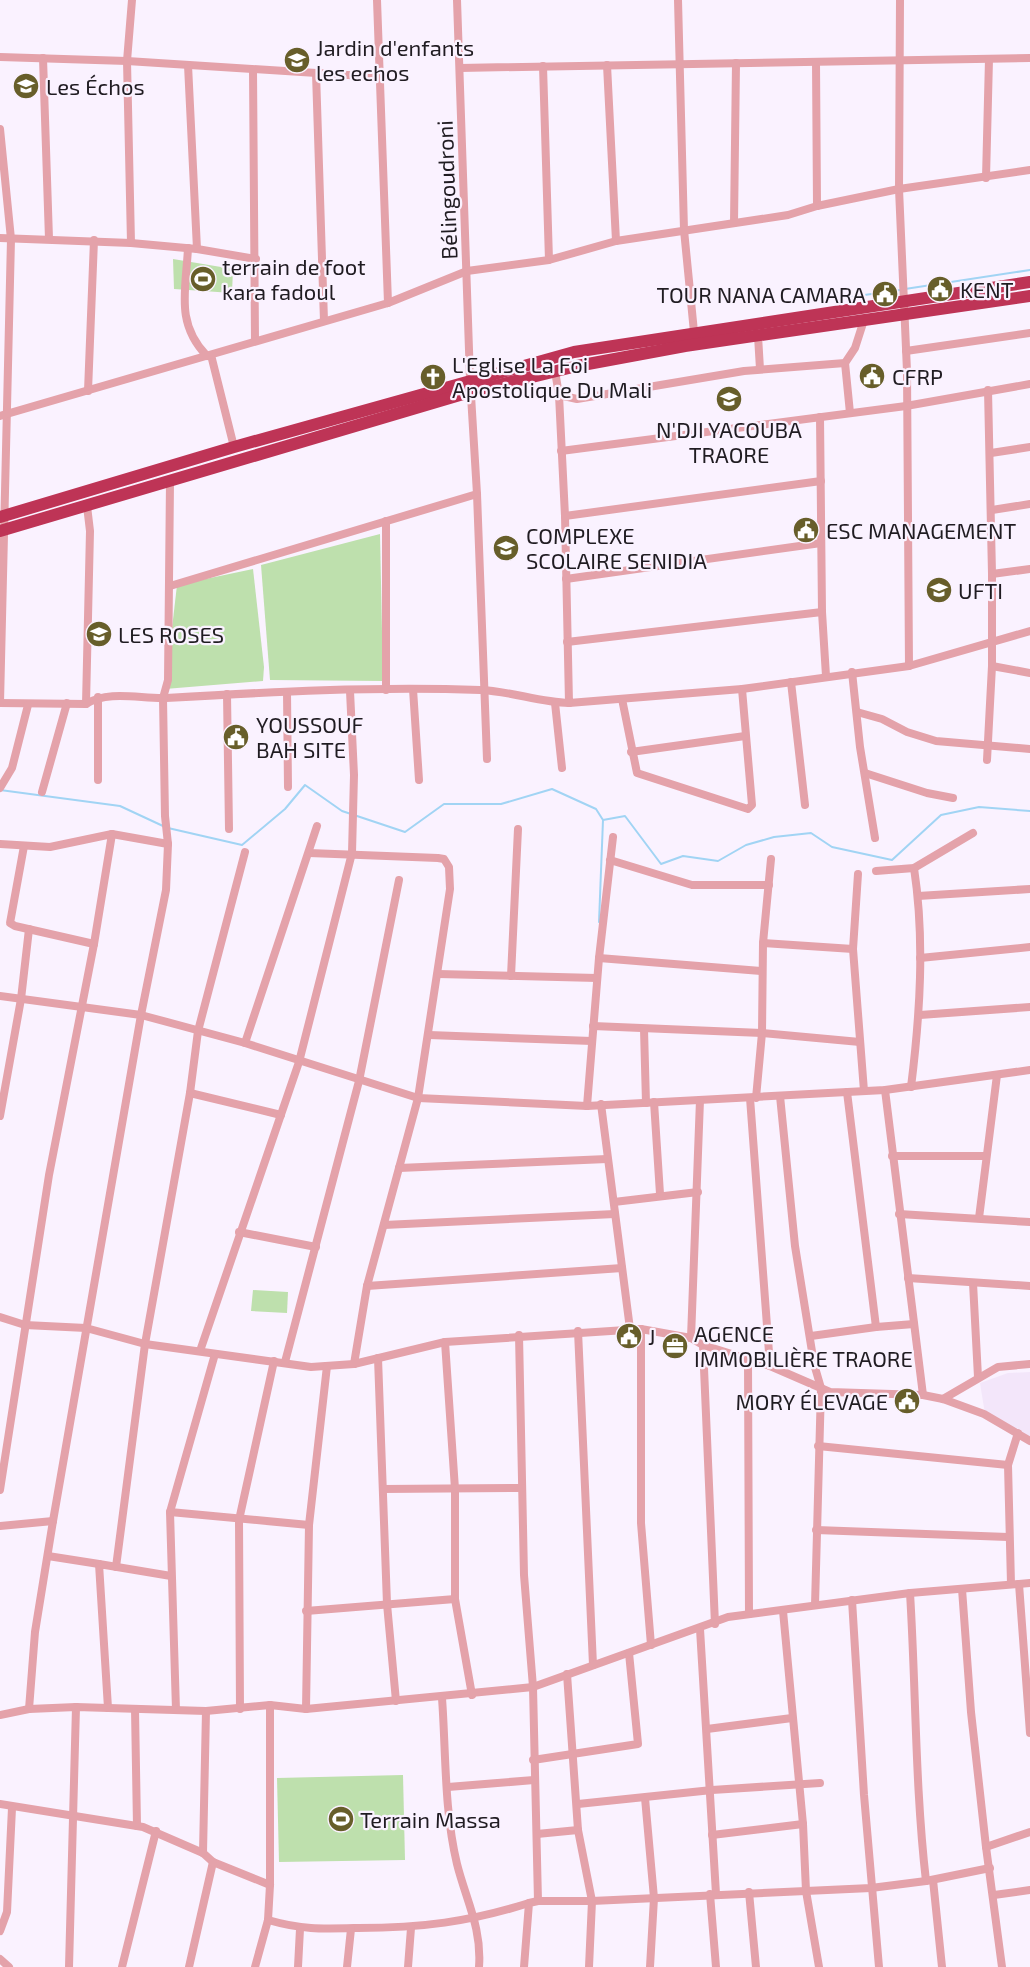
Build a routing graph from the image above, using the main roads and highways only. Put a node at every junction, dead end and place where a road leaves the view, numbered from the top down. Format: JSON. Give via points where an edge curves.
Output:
{"nodes":[{"id":1,"x":1030,"y":282,"type":"edge"},
{"id":2,"x":1030,"y":296,"type":"edge"},
{"id":3,"x":3,"y":516,"type":"edge"},
{"id":4,"x":2,"y":531,"type":"edge"}],
"edges":[{"from":1,"to":3,"type":"highway","via":[[574,352]]},
{"from":2,"to":4,"type":"highway","via":[[623,357],[555,371],[470,392]]}]}
